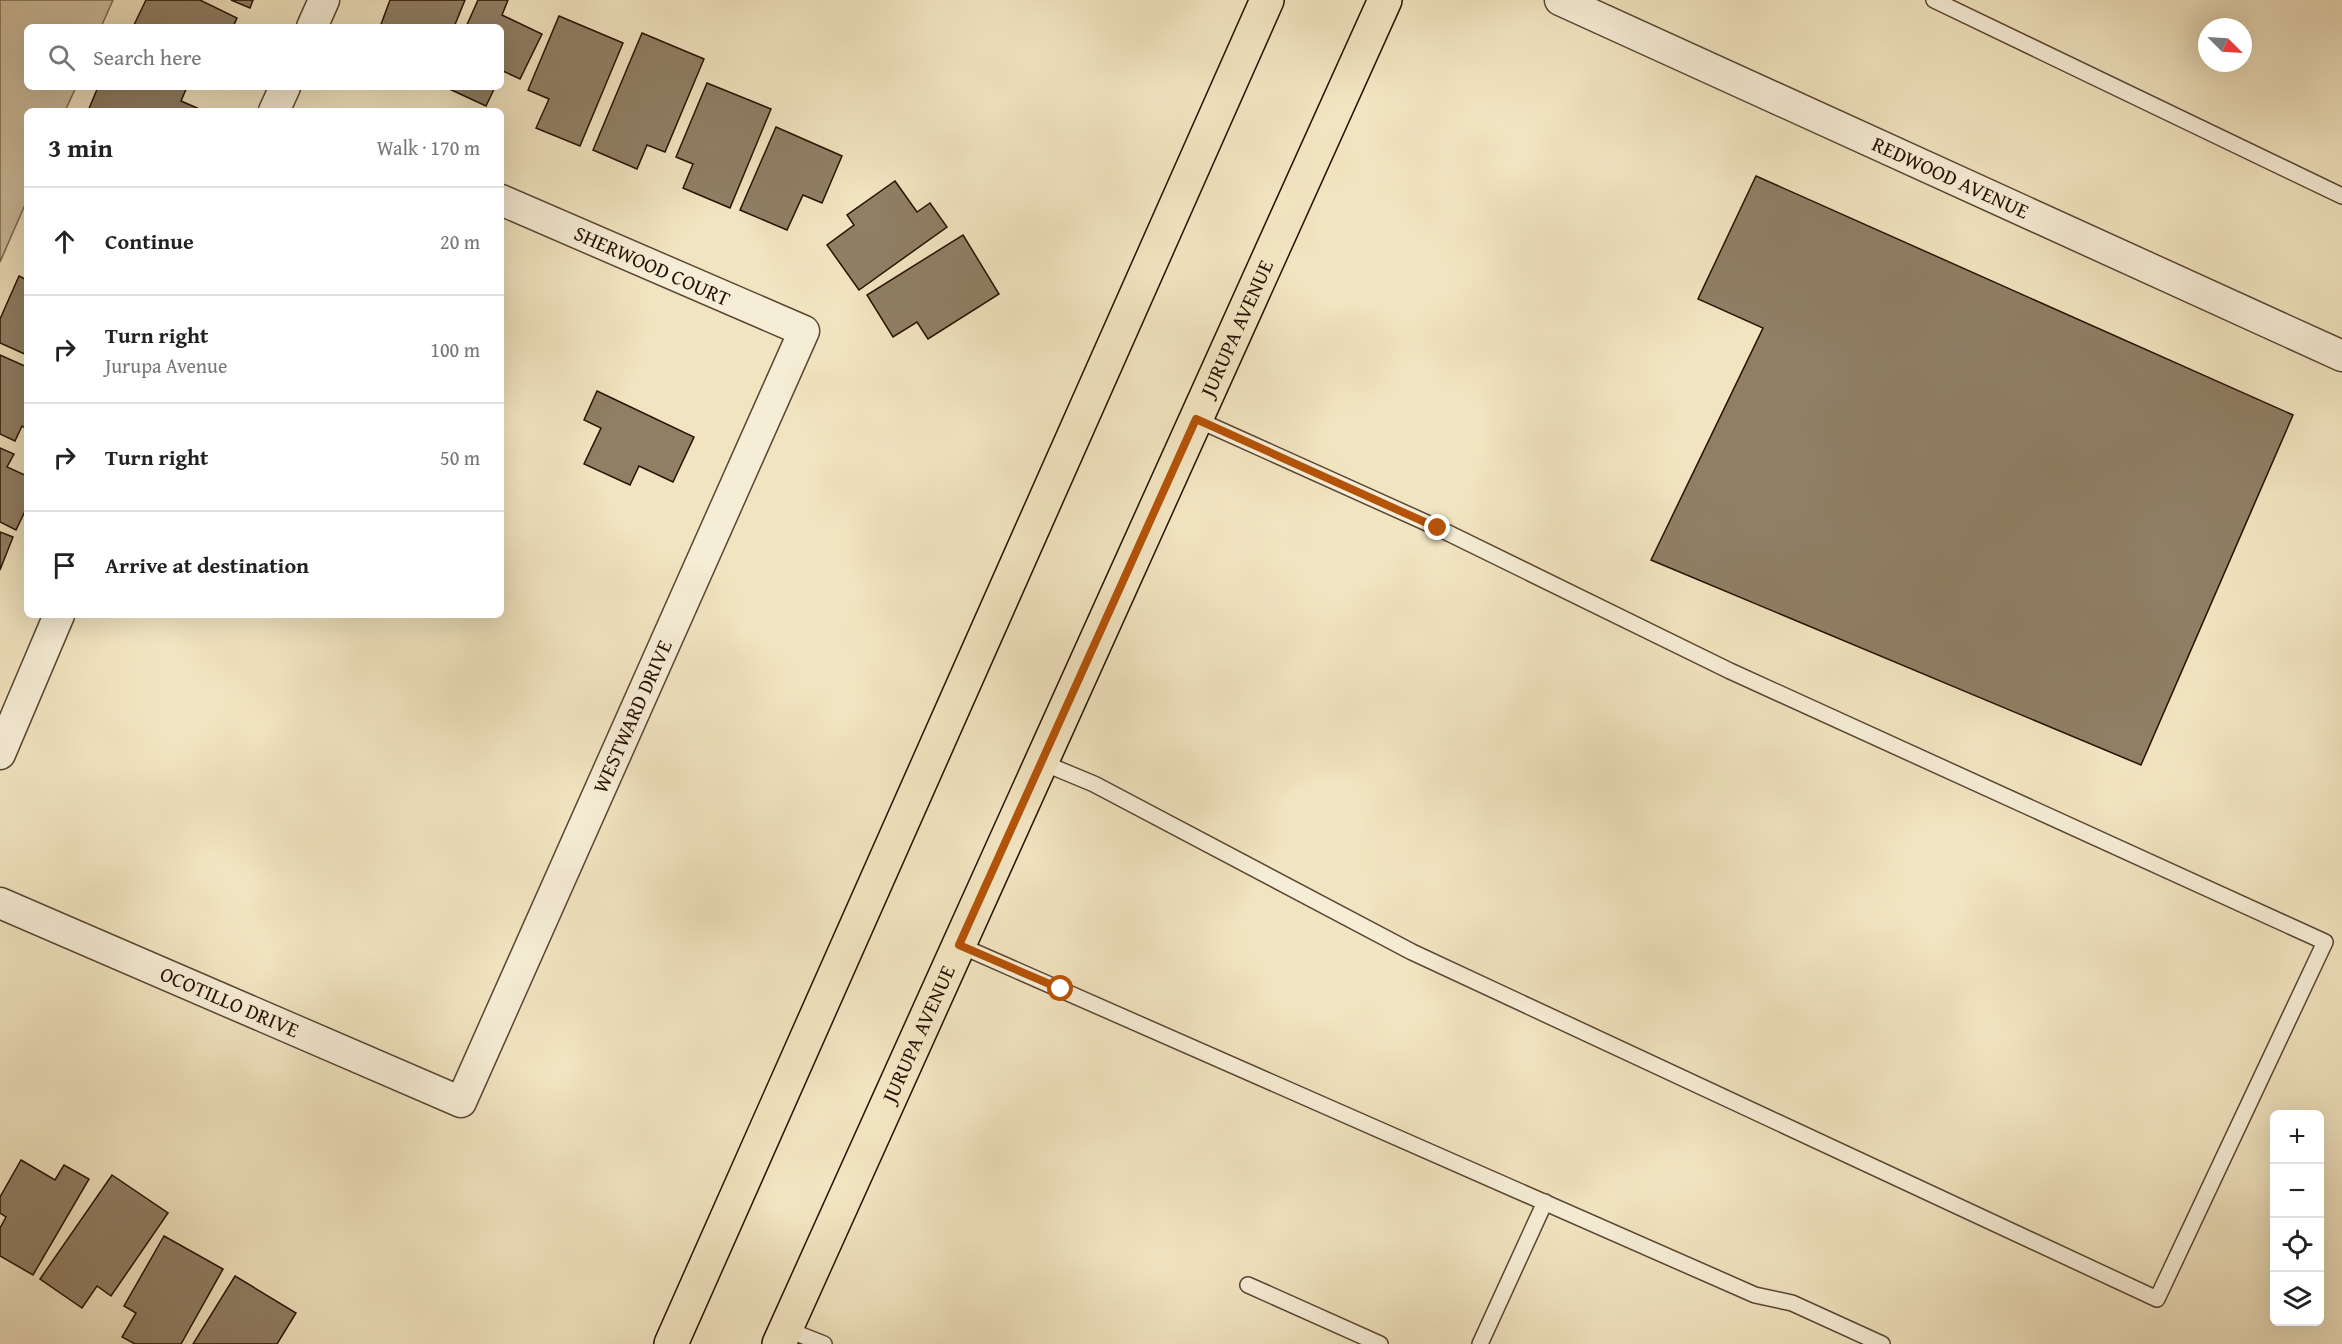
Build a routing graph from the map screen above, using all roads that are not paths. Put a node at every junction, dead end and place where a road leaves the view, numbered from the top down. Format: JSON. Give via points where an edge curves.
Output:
{"nodes":[{"id":1,"x":324,"y":0,"type":"edge"},
{"id":2,"x":1267,"y":0,"type":"edge"},
{"id":3,"x":1385,"y":0,"type":"edge"},
{"id":4,"x":1560,"y":0,"type":"edge"},
{"id":5,"x":1934,"y":0,"type":"edge"},
{"id":6,"x":313,"y":24,"type":"edge"},
{"id":7,"x":2342,"y":196,"type":"edge"},
{"id":8,"x":504,"y":201,"type":"edge"},
{"id":9,"x":804,"y":332,"type":"joint"},
{"id":10,"x":2342,"y":356,"type":"edge"},
{"id":11,"x":1196,"y":419,"type":"junction"},
{"id":12,"x":58,"y":618,"type":"edge"},
{"id":13,"x":0,"y":754,"type":"edge"},
{"id":14,"x":1041,"y":762,"type":"junction"},
{"id":15,"x":0,"y":903,"type":"edge"},
{"id":16,"x":959,"y":945,"type":"junction"},
{"id":17,"x":461,"y":1102,"type":"joint"},
{"id":18,"x":1545,"y":1202,"type":"junction"},
{"id":19,"x":1248,"y":1285,"type":"dead end"},
{"id":20,"x":783,"y":1337,"type":"edge"},
{"id":21,"x":671,"y":1344,"type":"edge"},
{"id":22,"x":824,"y":1344,"type":"edge"},
{"id":23,"x":1380,"y":1344,"type":"edge"},
{"id":24,"x":1480,"y":1344,"type":"edge"},
{"id":25,"x":1882,"y":1344,"type":"edge"}],
"edges":[{"from":1,"to":6,"type":"street"},
{"from":2,"to":21,"type":"main road"},
{"from":3,"to":11,"type":"main road","name":"JURUPA AVENUE"},
{"from":4,"to":10,"type":"street","name":"REDWOOD AVENUE"},
{"from":5,"to":7,"type":"lane"},
{"from":8,"to":9,"type":"street","name":"SHERWOOD COURT"},
{"from":9,"to":17,"type":"street","name":"WESTWARD DRIVE"},
{"from":11,"to":14,"type":"main road","name":"JURUPA AVENUE"},
{"from":11,"to":14,"type":"lane","via":[[1438,528],[1730,671],[2325,942],[2157,1299],[1412,952],[1094,784]]},
{"from":12,"to":13,"type":"street"},
{"from":14,"to":16,"type":"main road","name":"JURUPA AVENUE"},
{"from":15,"to":17,"type":"street","name":"OCOTILLO DRIVE"},
{"from":16,"to":18,"type":"lane"},
{"from":16,"to":20,"type":"main road","name":"JURUPA AVENUE"},
{"from":18,"to":24,"type":"lane"},
{"from":18,"to":25,"type":"lane","via":[[1755,1295],[1792,1304]]},
{"from":19,"to":23,"type":"lane"},
{"from":20,"to":22,"type":"lane"}]}
